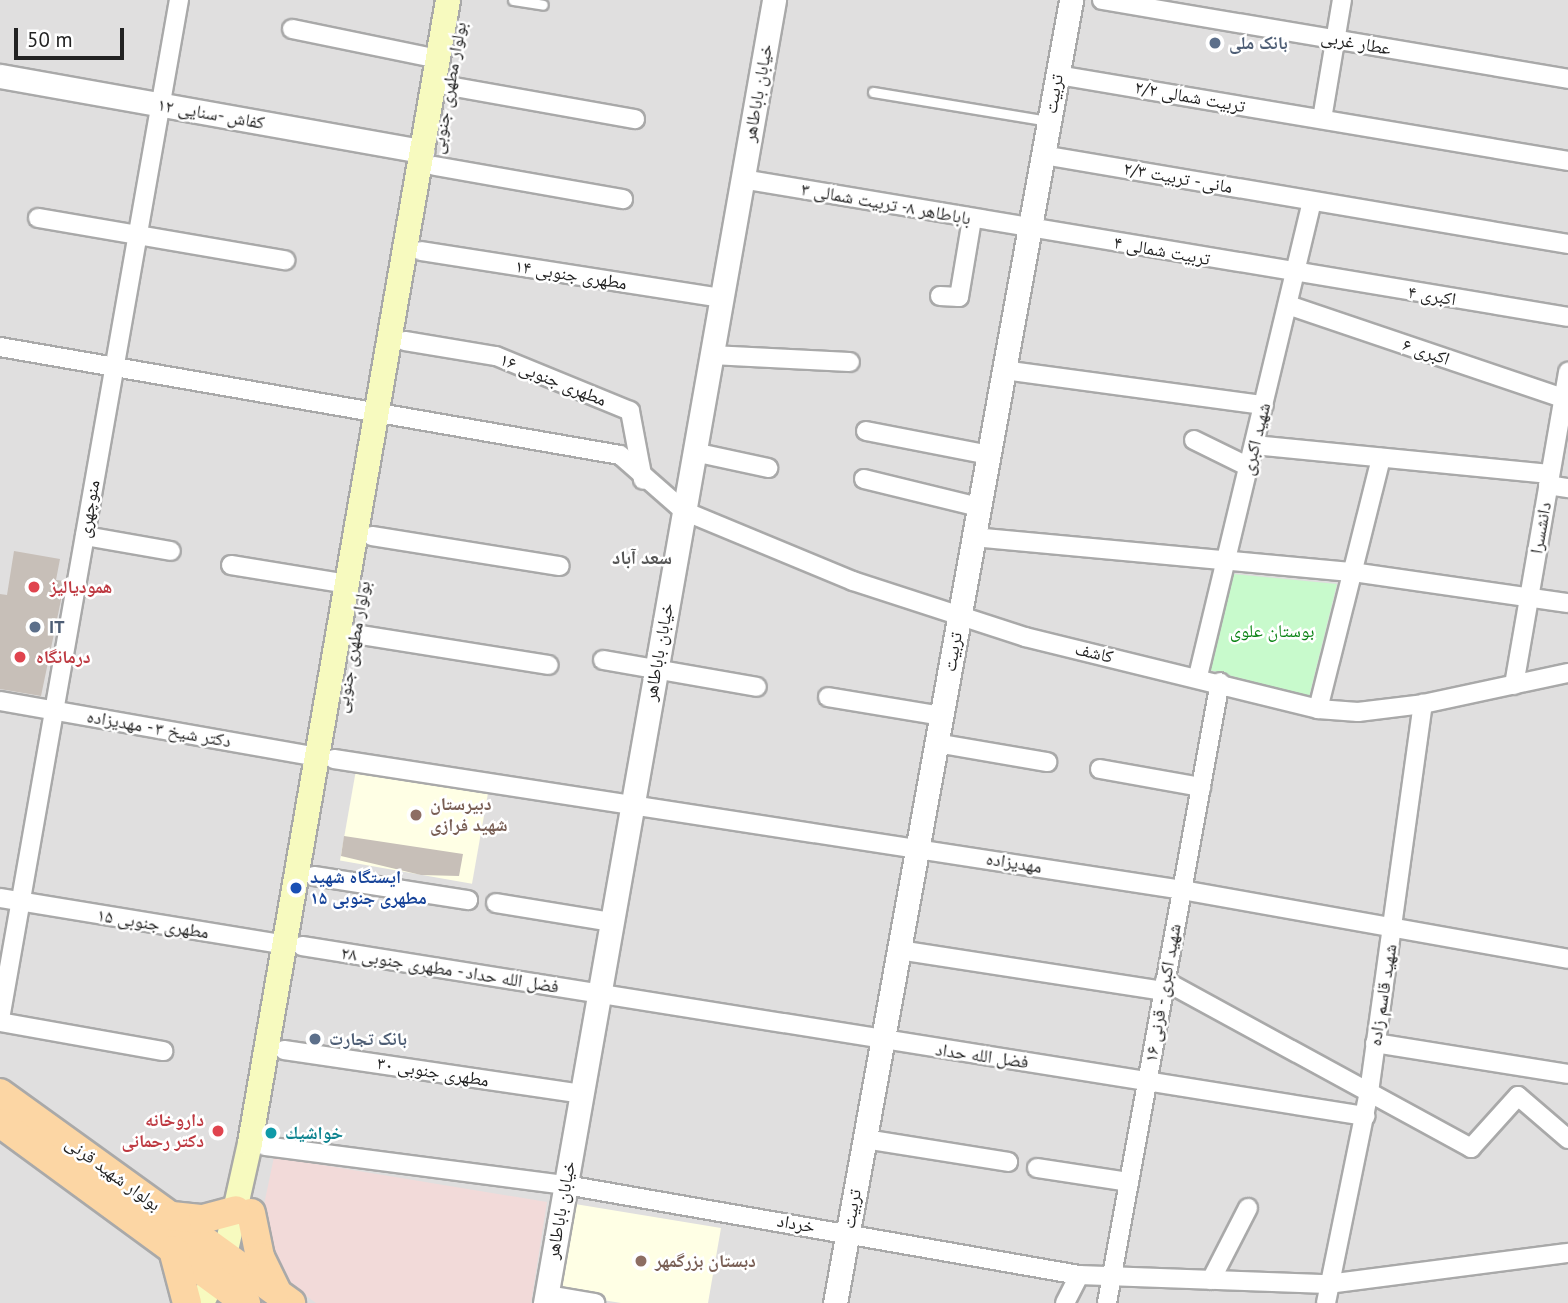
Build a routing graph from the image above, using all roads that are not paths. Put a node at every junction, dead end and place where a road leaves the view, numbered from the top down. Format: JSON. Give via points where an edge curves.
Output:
{"nodes":[{"id":1,"x":179,"y":0,"type":"edge"},
{"id":2,"x":448,"y":0,"type":"edge"},
{"id":3,"x":464,"y":0,"type":"edge"},
{"id":4,"x":513,"y":0,"type":"edge"},
{"id":5,"x":774,"y":0,"type":"edge"},
{"id":6,"x":1071,"y":0,"type":"edge"},
{"id":7,"x":1102,"y":0,"type":"edge"},
{"id":8,"x":1342,"y":0,"type":"edge"},
{"id":9,"x":543,"y":5,"type":"dead end"},
{"id":10,"x":292,"y":29,"type":"dead end"},
{"id":11,"x":1336,"y":40,"type":"junction"},
{"id":12,"x":438,"y":59,"type":"junction"},
{"id":13,"x":1058,"y":75,"type":"junction"},
{"id":14,"x":0,"y":76,"type":"edge"},
{"id":15,"x":1568,"y":79,"type":"edge"},
{"id":16,"x":449,"y":86,"type":"junction"},
{"id":17,"x":873,"y":92,"type":"dead end"},
{"id":18,"x":160,"y":105,"type":"junction"},
{"id":19,"x":635,"y":119,"type":"dead end"},
{"id":20,"x":1322,"y":119,"type":"junction"},
{"id":21,"x":1049,"y":121,"type":"junction"},
{"id":22,"x":1043,"y":155,"type":"junction"},
{"id":23,"x":429,"y":158,"type":"junction"},
{"id":24,"x":1568,"y":161,"type":"edge"},
{"id":25,"x":742,"y":179,"type":"junction"},
{"id":26,"x":623,"y":199,"type":"dead end"},
{"id":27,"x":1312,"y":201,"type":"junction"},
{"id":28,"x":38,"y":218,"type":"dead end"},
{"id":29,"x":972,"y":219,"type":"junction"},
{"id":30,"x":1030,"y":229,"type":"junction"},
{"id":31,"x":137,"y":235,"type":"junction"},
{"id":32,"x":1568,"y":244,"type":"edge"},
{"id":33,"x":421,"y":251,"type":"junction"},
{"id":34,"x":285,"y":260,"type":"dead end"},
{"id":35,"x":1295,"y":274,"type":"junction"},
{"id":36,"x":940,"y":296,"type":"dead end"},
{"id":37,"x":722,"y":298,"type":"junction"},
{"id":38,"x":1288,"y":305,"type":"junction"},
{"id":39,"x":1568,"y":317,"type":"edge"},
{"id":40,"x":405,"y":341,"type":"junction"},
{"id":41,"x":0,"y":347,"type":"edge"},
{"id":42,"x":711,"y":355,"type":"junction"},
{"id":43,"x":850,"y":362,"type":"dead end"},
{"id":44,"x":114,"y":367,"type":"junction"},
{"id":45,"x":1004,"y":370,"type":"junction"},
{"id":46,"x":1568,"y":375,"type":"edge"},
{"id":47,"x":1563,"y":398,"type":"junction"},
{"id":48,"x":1264,"y":405,"type":"junction"},
{"id":49,"x":385,"y":413,"type":"junction"},
{"id":50,"x":866,"y":431,"type":"dead end"},
{"id":51,"x":1194,"y":440,"type":"dead end"},
{"id":52,"x":1254,"y":445,"type":"junction"},
{"id":53,"x":694,"y":452,"type":"junction"},
{"id":54,"x":989,"y":455,"type":"junction"},
{"id":55,"x":1381,"y":458,"type":"junction"},
{"id":56,"x":1249,"y":467,"type":"junction"},
{"id":57,"x":768,"y":468,"type":"dead end"},
{"id":58,"x":864,"y":478,"type":"dead end"},
{"id":59,"x":643,"y":480,"type":"junction"},
{"id":60,"x":1549,"y":480,"type":"junction"},
{"id":61,"x":1568,"y":488,"type":"edge"},
{"id":62,"x":979,"y":507,"type":"junction"},
{"id":63,"x":684,"y":511,"type":"junction"},
{"id":64,"x":85,"y":536,"type":"junction"},
{"id":65,"x":372,"y":536,"type":"junction"},
{"id":66,"x":974,"y":537,"type":"junction"},
{"id":67,"x":171,"y":551,"type":"dead end"},
{"id":68,"x":1226,"y":561,"type":"junction"},
{"id":69,"x":231,"y":565,"type":"dead end"},
{"id":70,"x":560,"y":566,"type":"dead end"},
{"id":71,"x":1352,"y":572,"type":"junction"},
{"id":72,"x":348,"y":584,"type":"junction"},
{"id":73,"x":1529,"y":597,"type":"junction"},
{"id":74,"x":1568,"y":603,"type":"edge"},
{"id":75,"x":959,"y":617,"type":"junction"},
{"id":76,"x":355,"y":634,"type":"junction"},
{"id":77,"x":603,"y":660,"type":"dead end"},
{"id":78,"x":549,"y":665,"type":"dead end"},
{"id":79,"x":656,"y":669,"type":"junction"},
{"id":80,"x":1568,"y":673,"type":"edge"},
{"id":81,"x":1198,"y":676,"type":"junction"},
{"id":82,"x":1220,"y":682,"type":"junction"},
{"id":83,"x":1514,"y":685,"type":"junction"},
{"id":84,"x":757,"y":687,"type":"dead end"},
{"id":85,"x":828,"y":697,"type":"dead end"},
{"id":86,"x":0,"y":701,"type":"edge"},
{"id":87,"x":1423,"y":704,"type":"junction"},
{"id":88,"x":1318,"y":709,"type":"junction"},
{"id":89,"x":54,"y":710,"type":"junction"},
{"id":90,"x":941,"y":716,"type":"junction"},
{"id":91,"x":936,"y":743,"type":"junction"},
{"id":92,"x":326,"y":758,"type":"junction"},
{"id":93,"x":1047,"y":762,"type":"dead end"},
{"id":94,"x":1100,"y":769,"type":"dead end"},
{"id":95,"x":1200,"y":787,"type":"junction"},
{"id":96,"x":633,"y":802,"type":"junction"},
{"id":97,"x":918,"y":848,"type":"junction"},
{"id":98,"x":314,"y":876,"type":"junction"},
{"id":99,"x":1182,"y":890,"type":"junction"},
{"id":100,"x":0,"y":898,"type":"edge"},
{"id":101,"x":468,"y":900,"type":"dead end"},
{"id":102,"x":20,"y":902,"type":"junction"},
{"id":103,"x":496,"y":903,"type":"dead end"},
{"id":104,"x":612,"y":922,"type":"junction"},
{"id":105,"x":1394,"y":931,"type":"junction"},
{"id":106,"x":294,"y":945,"type":"junction"},
{"id":107,"x":899,"y":950,"type":"junction"},
{"id":108,"x":1568,"y":959,"type":"edge"},
{"id":109,"x":1164,"y":986,"type":"junction"},
{"id":110,"x":599,"y":994,"type":"junction"},
{"id":111,"x":0,"y":1020,"type":"edge"},
{"id":112,"x":882,"y":1042,"type":"junction"},
{"id":113,"x":1375,"y":1043,"type":"junction"},
{"id":114,"x":284,"y":1050,"type":"junction"},
{"id":115,"x":163,"y":1051,"type":"dead end"},
{"id":116,"x":1568,"y":1074,"type":"edge"},
{"id":117,"x":1147,"y":1079,"type":"junction"},
{"id":118,"x":1369,"y":1092,"type":"junction"},
{"id":119,"x":0,"y":1093,"type":"edge"},
{"id":120,"x":582,"y":1094,"type":"junction"},
{"id":121,"x":0,"y":1110,"type":"edge"},
{"id":122,"x":1365,"y":1116,"type":"junction"},
{"id":123,"x":0,"y":1123,"type":"edge"},
{"id":124,"x":865,"y":1139,"type":"junction"},
{"id":125,"x":1568,"y":1139,"type":"edge"},
{"id":126,"x":265,"y":1146,"type":"junction"},
{"id":127,"x":1008,"y":1162,"type":"dead end"},
{"id":128,"x":1037,"y":1168,"type":"dead end"},
{"id":129,"x":1129,"y":1182,"type":"junction"},
{"id":130,"x":566,"y":1185,"type":"junction"},
{"id":131,"x":1248,"y":1208,"type":"dead end"},
{"id":132,"x":244,"y":1211,"type":"junction"},
{"id":133,"x":172,"y":1216,"type":"junction"},
{"id":134,"x":848,"y":1232,"type":"junction"},
{"id":135,"x":173,"y":1250,"type":"junction"},
{"id":136,"x":1568,"y":1253,"type":"edge"},
{"id":137,"x":1079,"y":1275,"type":"junction"},
{"id":138,"x":1112,"y":1276,"type":"junction"},
{"id":139,"x":1211,"y":1280,"type":"junction"},
{"id":140,"x":1328,"y":1284,"type":"junction"},
{"id":141,"x":226,"y":1286,"type":"edge"},
{"id":142,"x":284,"y":1298,"type":"edge"},
{"id":143,"x":546,"y":1299,"type":"edge"},
{"id":144,"x":187,"y":1303,"type":"edge"},
{"id":145,"x":595,"y":1303,"type":"edge"},
{"id":146,"x":835,"y":1303,"type":"edge"},
{"id":147,"x":1065,"y":1303,"type":"edge"},
{"id":148,"x":1107,"y":1303,"type":"edge"},
{"id":149,"x":1326,"y":1303,"type":"edge"}],
"edges":[{"from":1,"to":18,"type":"street","name":"منوچهری"},
{"from":2,"to":12,"type":"main road","name":"بولوار مطهری جنوبی"},
{"from":3,"to":16,"type":"main road","name":"بولوار مطهری جنوبی"},
{"from":4,"to":9,"type":"lane"},
{"from":5,"to":25,"type":"street","name":"خیابان باباطاهر"},
{"from":6,"to":13,"type":"street","name":"تربیت"},
{"from":7,"to":11,"type":"street","name":"عطار غربی"},
{"from":8,"to":11,"type":"street"},
{"from":10,"to":12,"type":"street"},
{"from":11,"to":15,"type":"street","name":"عطار غربی"},
{"from":11,"to":20,"type":"street"},
{"from":12,"to":23,"type":"main road","name":"بولوار مطهری جنوبی"},
{"from":13,"to":20,"type":"street","name":"تربیت شمالی ۲/۲"},
{"from":13,"to":21,"type":"street","name":"تربیت"},
{"from":14,"to":18,"type":"street","name":"کفاش -سنایی ۱۲"},
{"from":16,"to":19,"type":"street"},
{"from":16,"to":23,"type":"main road","name":"بولوار مطهری جنوبی"},
{"from":17,"to":21,"type":"lane"},
{"from":18,"to":23,"type":"street","name":"کفاش -سنایی ۱۲"},
{"from":18,"to":31,"type":"street","name":"منوچهری"},
{"from":20,"to":24,"type":"street","name":"تربیت شمالی ۲/۲"},
{"from":21,"to":22,"type":"street","name":"تربیت"},
{"from":22,"to":27,"type":"street","name":"مانی - تربیت ۲/۳"},
{"from":22,"to":30,"type":"street","name":"تربیت"},
{"from":23,"to":26,"type":"street"},
{"from":23,"to":33,"type":"main road","name":"بولوار مطهری جنوبی"},
{"from":23,"to":49,"type":"main road","name":"بولوار مطهری جنوبی"},
{"from":25,"to":29,"type":"street","name":"باباطاهر ۸- تربیت شمالی ۳"},
{"from":25,"to":37,"type":"street","name":"خیابان باباطاهر"},
{"from":27,"to":32,"type":"street","name":"مانی - تربیت ۲/۳"},
{"from":27,"to":35,"type":"street","name":"شهید اکبری"},
{"from":28,"to":31,"type":"street"},
{"from":29,"to":30,"type":"street","name":"باباطاهر ۸- تربیت شمالی ۳"},
{"from":29,"to":36,"type":"street","via":[[959,297]]},
{"from":30,"to":35,"type":"street","name":"تربیت شمالی ۴"},
{"from":30,"to":45,"type":"street","name":"تربیت"},
{"from":31,"to":34,"type":"street"},
{"from":31,"to":44,"type":"street","name":"منوچهری"},
{"from":33,"to":37,"type":"street","name":"مطهری جنوبی ۱۴"},
{"from":33,"to":40,"type":"main road","name":"بولوار مطهری جنوبی"},
{"from":35,"to":38,"type":"street","name":"شهید اکبری"},
{"from":35,"to":39,"type":"street","name":"اکبری ۴"},
{"from":37,"to":42,"type":"street","name":"خیابان باباطاهر"},
{"from":38,"to":47,"type":"street","name":"اکبری ۶"},
{"from":38,"to":48,"type":"street","name":"شهید اکبری"},
{"from":40,"to":49,"type":"main road","name":"بولوار مطهری جنوبی"},
{"from":40,"to":59,"type":"street","name":"مطهری جنوبی ۱۶","via":[[496,356],[630,411]]},
{"from":41,"to":44,"type":"street","name":"کاشف"},
{"from":42,"to":43,"type":"street"},
{"from":42,"to":53,"type":"street","name":"خیابان باباطاهر"},
{"from":44,"to":49,"type":"street","name":"کاشف"},
{"from":44,"to":64,"type":"street","name":"منوچهری"},
{"from":45,"to":48,"type":"street"},
{"from":45,"to":54,"type":"street","name":"تربیت"},
{"from":46,"to":47,"type":"street","name":"دانشسرا"},
{"from":47,"to":60,"type":"street","name":"دانشسرا"},
{"from":48,"to":52,"type":"street","name":"شهید اکبری"},
{"from":49,"to":59,"type":"street","name":"کاشف","via":[[620,455]]},
{"from":49,"to":65,"type":"main road","name":"بولوار مطهری جنوبی"},
{"from":49,"to":72,"type":"main road","name":"بولوار مطهری جنوبی"},
{"from":50,"to":54,"type":"street"},
{"from":51,"to":56,"type":"street"},
{"from":52,"to":55,"type":"street"},
{"from":52,"to":56,"type":"street","name":"شهید اکبری"},
{"from":53,"to":57,"type":"street"},
{"from":53,"to":63,"type":"street","name":"خیابان باباطاهر"},
{"from":54,"to":62,"type":"street","name":"تربیت"},
{"from":55,"to":60,"type":"street"},
{"from":55,"to":71,"type":"street"},
{"from":56,"to":68,"type":"street","name":"شهید اکبری"},
{"from":58,"to":62,"type":"street"},
{"from":59,"to":63,"type":"street","name":"کاشف"},
{"from":60,"to":61,"type":"street"},
{"from":60,"to":73,"type":"street","name":"دانشسرا"},
{"from":62,"to":66,"type":"street","name":"تربیت"},
{"from":63,"to":75,"type":"street","name":"کاشف"},
{"from":63,"to":79,"type":"street","name":"خیابان باباطاهر"},
{"from":64,"to":67,"type":"street"},
{"from":64,"to":89,"type":"street","name":"منوچهری"},
{"from":65,"to":70,"type":"street"},
{"from":65,"to":76,"type":"main road","name":"بولوار مطهری جنوبی"},
{"from":66,"to":68,"type":"street"},
{"from":66,"to":75,"type":"street","name":"تربیت"},
{"from":68,"to":71,"type":"street"},
{"from":68,"to":81,"type":"street","name":"شهید اکبری"},
{"from":69,"to":72,"type":"street"},
{"from":71,"to":73,"type":"street"},
{"from":71,"to":88,"type":"street"},
{"from":72,"to":92,"type":"main road","name":"بولوار مطهری جنوبی"},
{"from":73,"to":74,"type":"street"},
{"from":73,"to":83,"type":"street","name":"دانشسرا"},
{"from":75,"to":81,"type":"street","name":"کاشف"},
{"from":75,"to":90,"type":"street","name":"تربیت"},
{"from":76,"to":78,"type":"street"},
{"from":76,"to":92,"type":"main road","name":"بولوار مطهری جنوبی"},
{"from":77,"to":79,"type":"street"},
{"from":79,"to":84,"type":"street"},
{"from":79,"to":96,"type":"street","name":"خیابان باباطاهر"},
{"from":80,"to":83,"type":"street","name":"کاشف"},
{"from":81,"to":82,"type":"street","name":"کاشف"},
{"from":82,"to":88,"type":"street","name":"کاشف"},
{"from":82,"to":95,"type":"street","name":"شهید اکبری - قرنی ۱۶"},
{"from":83,"to":87,"type":"street","name":"کاشف"},
{"from":85,"to":90,"type":"street"},
{"from":86,"to":89,"type":"street","name":"دکتر شیخ ۳ - مهدیزاده"},
{"from":87,"to":88,"type":"street","name":"کاشف","via":[[1358,712]]},
{"from":87,"to":105,"type":"street","name":"شهید قاسم زاده"},
{"from":89,"to":92,"type":"street","name":"دکتر شیخ ۳ - مهدیزاده"},
{"from":89,"to":102,"type":"street","name":"منوچهری"},
{"from":90,"to":91,"type":"street","name":"تربیت"},
{"from":91,"to":93,"type":"street"},
{"from":91,"to":97,"type":"street","name":"تربیت"},
{"from":92,"to":96,"type":"street","name":"دکتر شیخ ۳ - مهدیزاده"},
{"from":92,"to":98,"type":"main road","name":"بولوار مطهری جنوبی"},
{"from":92,"to":106,"type":"main road","name":"بولوار مطهری جنوبی"},
{"from":94,"to":95,"type":"street"},
{"from":95,"to":99,"type":"street","name":"شهید اکبری - قرنی ۱۶"},
{"from":96,"to":97,"type":"street","name":"مهدیزاده"},
{"from":96,"to":104,"type":"street","name":"خیابان باباطاهر"},
{"from":97,"to":99,"type":"street","name":"مهدیزاده"},
{"from":97,"to":107,"type":"street","name":"تربیت"},
{"from":98,"to":101,"type":"street"},
{"from":98,"to":106,"type":"main road","name":"بولوار مطهری جنوبی"},
{"from":99,"to":105,"type":"street","name":"مهدیزاده"},
{"from":99,"to":109,"type":"street","name":"شهید اکبری - قرنی ۱۶"},
{"from":100,"to":102,"type":"street","name":"مطهری جنوبی ۱۵"},
{"from":102,"to":106,"type":"street","name":"مطهری جنوبی ۱۵"},
{"from":102,"to":111,"type":"street","name":"منوچهری"},
{"from":103,"to":104,"type":"street"},
{"from":104,"to":110,"type":"street","name":"خیابان باباطاهر"},
{"from":105,"to":108,"type":"street","name":"مهدیزاده"},
{"from":105,"to":113,"type":"street","name":"شهید قاسم زاده"},
{"from":106,"to":110,"type":"street","name":"فضل الله حداد - مطهری جنوبی ۲۸"},
{"from":106,"to":114,"type":"main road","name":"بولوار مطهری جنوبی"},
{"from":106,"to":132,"type":"main road","name":"بولوار مطهری جنوبی"},
{"from":107,"to":109,"type":"street"},
{"from":107,"to":112,"type":"street","name":"تربیت"},
{"from":109,"to":117,"type":"street","name":"شهید اکبری - قرنی ۱۶"},
{"from":109,"to":118,"type":"street"},
{"from":110,"to":112,"type":"street","name":"فضل الله حداد"},
{"from":110,"to":120,"type":"street","name":"خیابان باباطاهر"},
{"from":111,"to":115,"type":"street"},
{"from":112,"to":117,"type":"street","name":"فضل الله حداد"},
{"from":112,"to":124,"type":"street","name":"تربیت"},
{"from":113,"to":116,"type":"street"},
{"from":113,"to":118,"type":"street","name":"شهید قاسم زاده"},
{"from":114,"to":120,"type":"street","name":"مطهری جنوبی ۳۰"},
{"from":114,"to":126,"type":"main road","name":"بولوار مطهری جنوبی"},
{"from":117,"to":122,"type":"street","name":"فضل الله حداد"},
{"from":117,"to":129,"type":"street","name":"شهید اکبری - قرنی ۱۶"},
{"from":118,"to":122,"type":"street","name":"شهید قاسم زاده"},
{"from":118,"to":125,"type":"street","via":[[1471,1148],[1518,1096]]},
{"from":119,"to":133,"type":"main road","name":"بولوار شهید قرنی"},
{"from":120,"to":130,"type":"street","name":"خیابان باباطاهر"},
{"from":121,"to":141,"type":"lane","via":[[196,1249]]},
{"from":122,"to":140,"type":"street","name":"شهید قاسم زاده"},
{"from":123,"to":135,"type":"main road","name":"بولوار شهید قرنی"},
{"from":124,"to":127,"type":"street"},
{"from":124,"to":134,"type":"street","name":"تربیت"},
{"from":126,"to":130,"type":"street","name":"خرداد"},
{"from":126,"to":132,"type":"main road","name":"بولوار مطهری جنوبی"},
{"from":128,"to":129,"type":"street"},
{"from":129,"to":138,"type":"street","name":"شهید اکبری - قرنی ۱۶"},
{"from":130,"to":134,"type":"street","name":"خرداد"},
{"from":130,"to":143,"type":"street","name":"خیابان باباطاهر"},
{"from":131,"to":139,"type":"street"},
{"from":132,"to":133,"type":"main road","via":[[203,1219]]},
{"from":132,"to":141,"type":"main road","name":"بولوار مطهری جنوبی"},
{"from":132,"to":142,"type":"main road","via":[[260,1257]]},
{"from":133,"to":141,"type":"main road","name":"بولوار شهید قرنی"},
{"from":134,"to":137,"type":"street","name":"خرداد"},
{"from":134,"to":146,"type":"street","name":"تربیت"},
{"from":135,"to":141,"type":"main road","name":"بولوار شهید قرنی"},
{"from":135,"to":144,"type":"main road"},
{"from":136,"to":140,"type":"street","name":"خرداد"},
{"from":137,"to":138,"type":"street","name":"خرداد"},
{"from":137,"to":147,"type":"street"},
{"from":138,"to":139,"type":"street","name":"خرداد"},
{"from":138,"to":148,"type":"street","name":"شهید اکبری - قرنی ۱۶"},
{"from":139,"to":140,"type":"street","name":"خرداد"},
{"from":140,"to":149,"type":"street","name":"شهید قاسم زاده"},
{"from":141,"to":142,"type":"main road"},
{"from":143,"to":145,"type":"street"}]}
